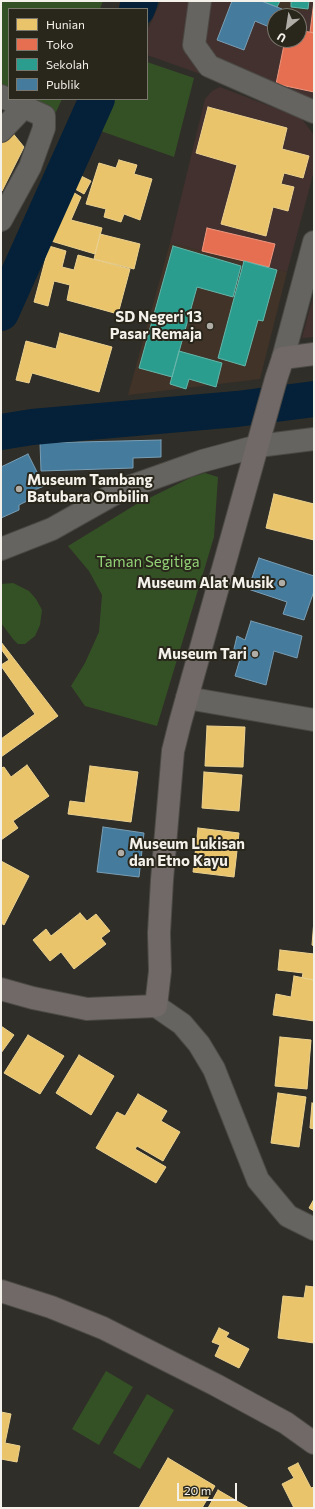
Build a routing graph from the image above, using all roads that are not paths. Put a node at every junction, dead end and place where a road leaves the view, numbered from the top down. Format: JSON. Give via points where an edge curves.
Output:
{"nodes":[{"id":1,"x":200,"y":1,"type":"edge"},
{"id":2,"x":9,"y":100,"type":"edge"},
{"id":3,"x":24,"y":107,"type":"junction"},
{"id":4,"x":314,"y":112,"type":"edge"},
{"id":5,"x":1,"y":131,"type":"edge"},
{"id":6,"x":1,"y":220,"type":"edge"},
{"id":7,"x":314,"y":242,"type":"edge"},
{"id":8,"x":314,"y":354,"type":"edge"},
{"id":9,"x":283,"y":358,"type":"junction"},
{"id":10,"x":314,"y":439,"type":"edge"},
{"id":11,"x":258,"y":446,"type":"junction"},
{"id":12,"x":1,"y":549,"type":"edge"},
{"id":13,"x":187,"y":698,"type":"junction"},
{"id":14,"x":314,"y":720,"type":"edge"},
{"id":15,"x":1,"y":989,"type":"edge"},
{"id":16,"x":156,"y":1006,"type":"junction"},
{"id":17,"x":314,"y":1229,"type":"edge"},
{"id":18,"x":1,"y":1291,"type":"edge"},
{"id":19,"x":314,"y":1443,"type":"edge"}],
"edges":[{"from":1,"to":4,"type":"street","via":[[194,44],[209,66]]},
{"from":2,"to":3,"type":"street"},
{"from":3,"to":5,"type":"street"},
{"from":3,"to":6,"type":"street","via":[[44,116],[44,128],[30,167]]},
{"from":7,"to":9,"type":"street"},
{"from":8,"to":9,"type":"main road"},
{"from":9,"to":11,"type":"main road"},
{"from":10,"to":11,"type":"street"},
{"from":11,"to":12,"type":"street","via":[[202,461],[123,489],[52,529]]},
{"from":11,"to":13,"type":"main road"},
{"from":13,"to":14,"type":"street"},
{"from":13,"to":16,"type":"main road","via":[[173,751],[162,880],[160,971]]},
{"from":15,"to":16,"type":"main road","via":[[87,1009]]},
{"from":16,"to":17,"type":"street","via":[[182,1024],[199,1044],[214,1069],[258,1180],[288,1216]]},
{"from":18,"to":19,"type":"main road","via":[[51,1307],[103,1328],[286,1423]]}]}
